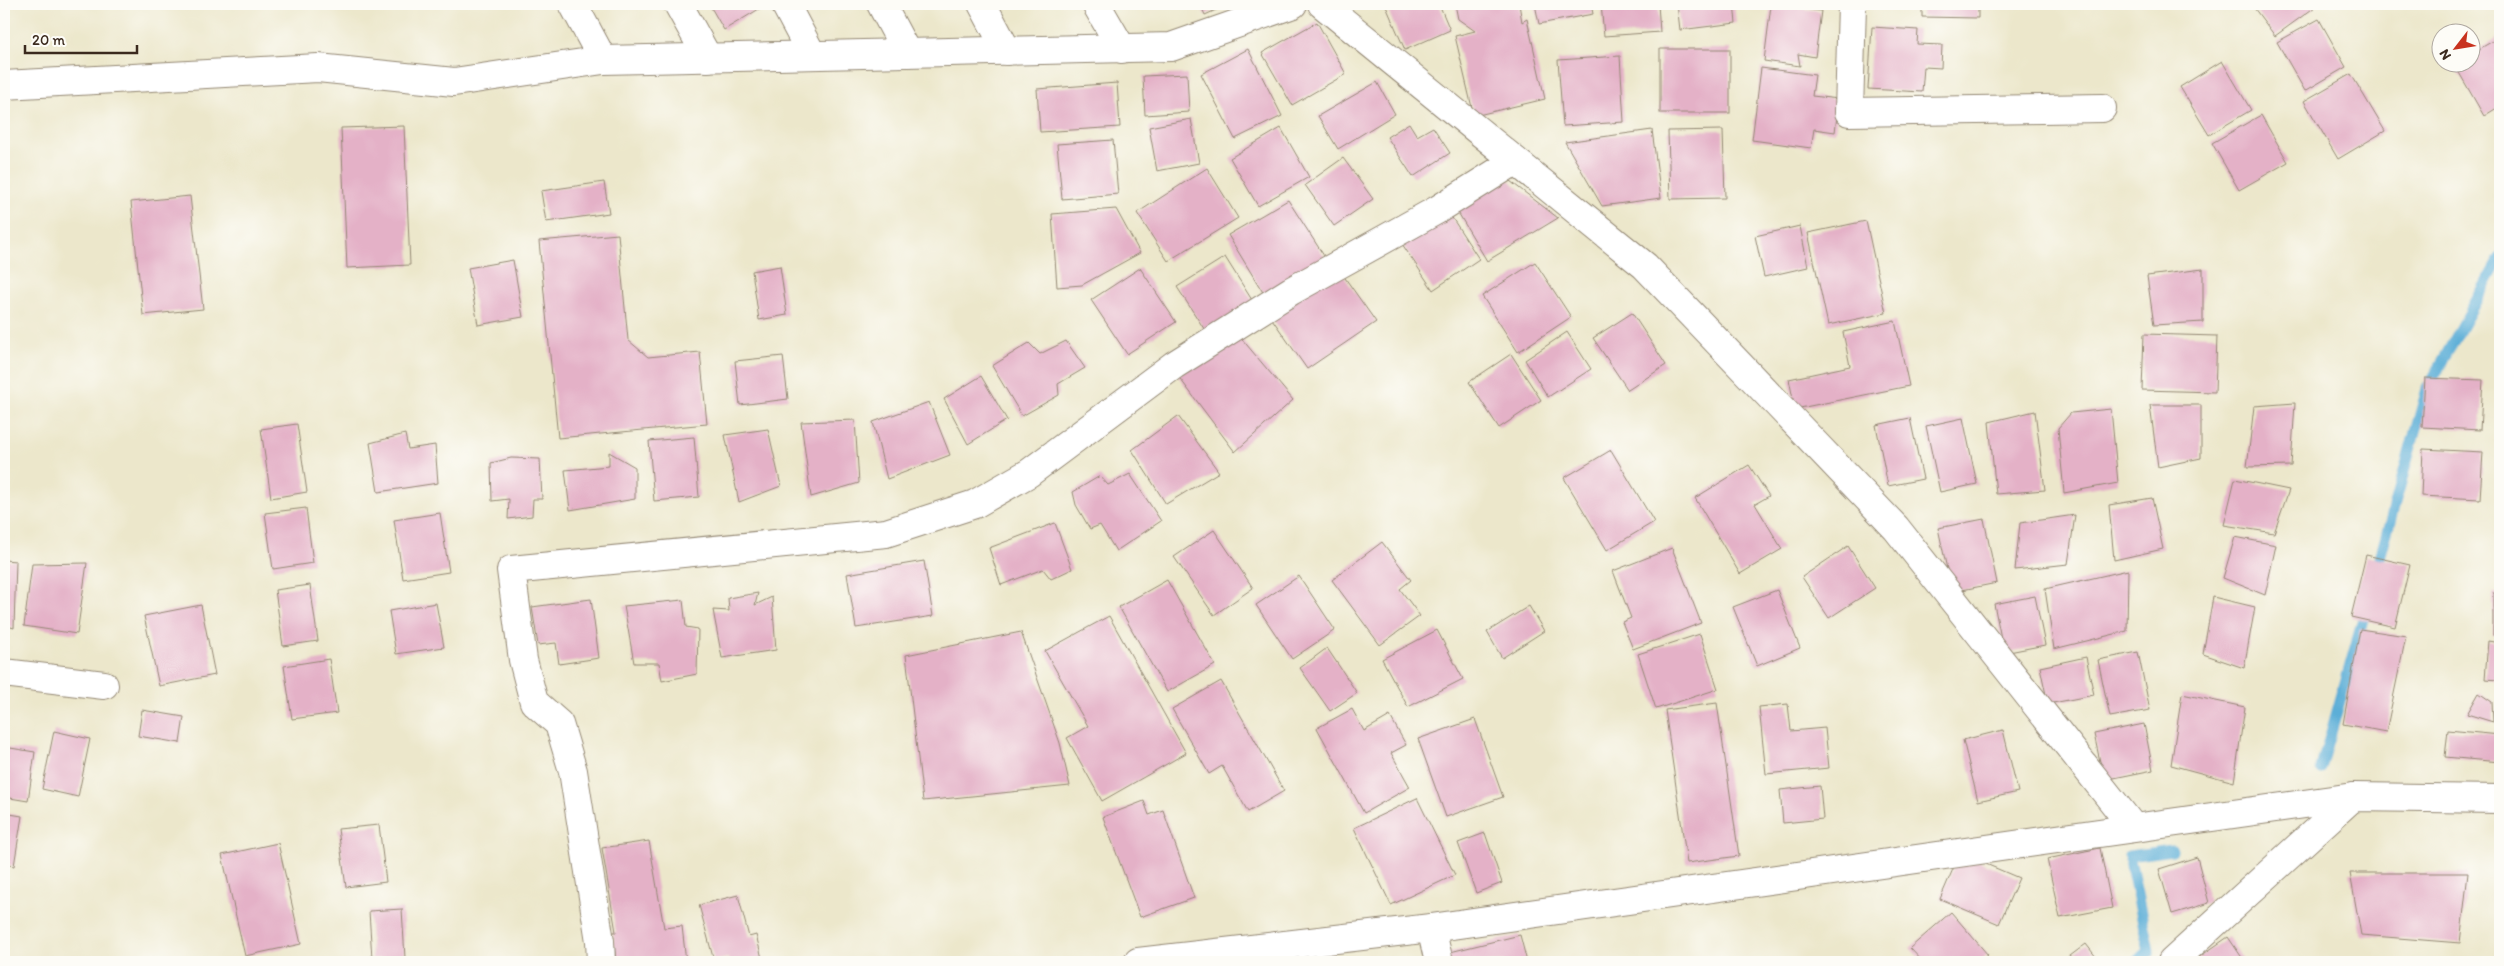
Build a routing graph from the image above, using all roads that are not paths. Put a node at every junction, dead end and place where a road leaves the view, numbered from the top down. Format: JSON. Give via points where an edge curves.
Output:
{"nodes":[{"id":1,"x":573,"y":4,"type":"edge"},
{"id":2,"x":678,"y":4,"type":"edge"},
{"id":3,"x":785,"y":4,"type":"edge"},
{"id":4,"x":881,"y":4,"type":"edge"},
{"id":5,"x":982,"y":4,"type":"edge"},
{"id":6,"x":1096,"y":4,"type":"edge"},
{"id":7,"x":1293,"y":4,"type":"edge"},
{"id":8,"x":1322,"y":4,"type":"edge"},
{"id":9,"x":1852,"y":4,"type":"edge"},
{"id":10,"x":1122,"y":49,"type":"junction"},
{"id":11,"x":1006,"y":51,"type":"junction"},
{"id":12,"x":907,"y":53,"type":"junction"},
{"id":13,"x":812,"y":55,"type":"junction"},
{"id":14,"x":708,"y":58,"type":"junction"},
{"id":15,"x":604,"y":60,"type":"junction"},
{"id":16,"x":4,"y":85,"type":"edge"},
{"id":17,"x":2102,"y":108,"type":"dead end"},
{"id":18,"x":1515,"y":161,"type":"junction"},
{"id":19,"x":4,"y":673,"type":"edge"},
{"id":20,"x":104,"y":685,"type":"dead end"},
{"id":21,"x":2353,"y":797,"type":"junction"},
{"id":22,"x":2500,"y":799,"type":"edge"},
{"id":23,"x":2132,"y":827,"type":"junction"},
{"id":24,"x":1430,"y":928,"type":"junction"},
{"id":25,"x":601,"y":962,"type":"edge"},
{"id":26,"x":1138,"y":962,"type":"edge"},
{"id":27,"x":1439,"y":962,"type":"edge"},
{"id":28,"x":2172,"y":962,"type":"edge"}],
"edges":[{"from":1,"to":15,"type":"street"},
{"from":2,"to":14,"type":"street"},
{"from":3,"to":13,"type":"street"},
{"from":4,"to":12,"type":"street"},
{"from":5,"to":11,"type":"street"},
{"from":6,"to":10,"type":"street"},
{"from":7,"to":10,"type":"street","via":[[1172,48]]},
{"from":8,"to":18,"type":"street"},
{"from":9,"to":17,"type":"street","via":[[1849,112]]},
{"from":10,"to":11,"type":"street"},
{"from":11,"to":12,"type":"street"},
{"from":12,"to":13,"type":"street"},
{"from":13,"to":14,"type":"street"},
{"from":14,"to":15,"type":"street"},
{"from":15,"to":16,"type":"street","via":[[454,82],[318,68]]},
{"from":18,"to":23,"type":"street","via":[[1645,266],[1896,528]]},
{"from":18,"to":25,"type":"street","via":[[1437,210],[1291,291],[1174,365],[1029,473],[975,504],[886,533],[511,570],[523,660],[534,702],[559,724],[573,771]]},
{"from":19,"to":20,"type":"street"},
{"from":21,"to":22,"type":"street"},
{"from":21,"to":23,"type":"street"},
{"from":21,"to":28,"type":"street"},
{"from":23,"to":24,"type":"street"},
{"from":24,"to":26,"type":"street"},
{"from":24,"to":27,"type":"street"}]}
